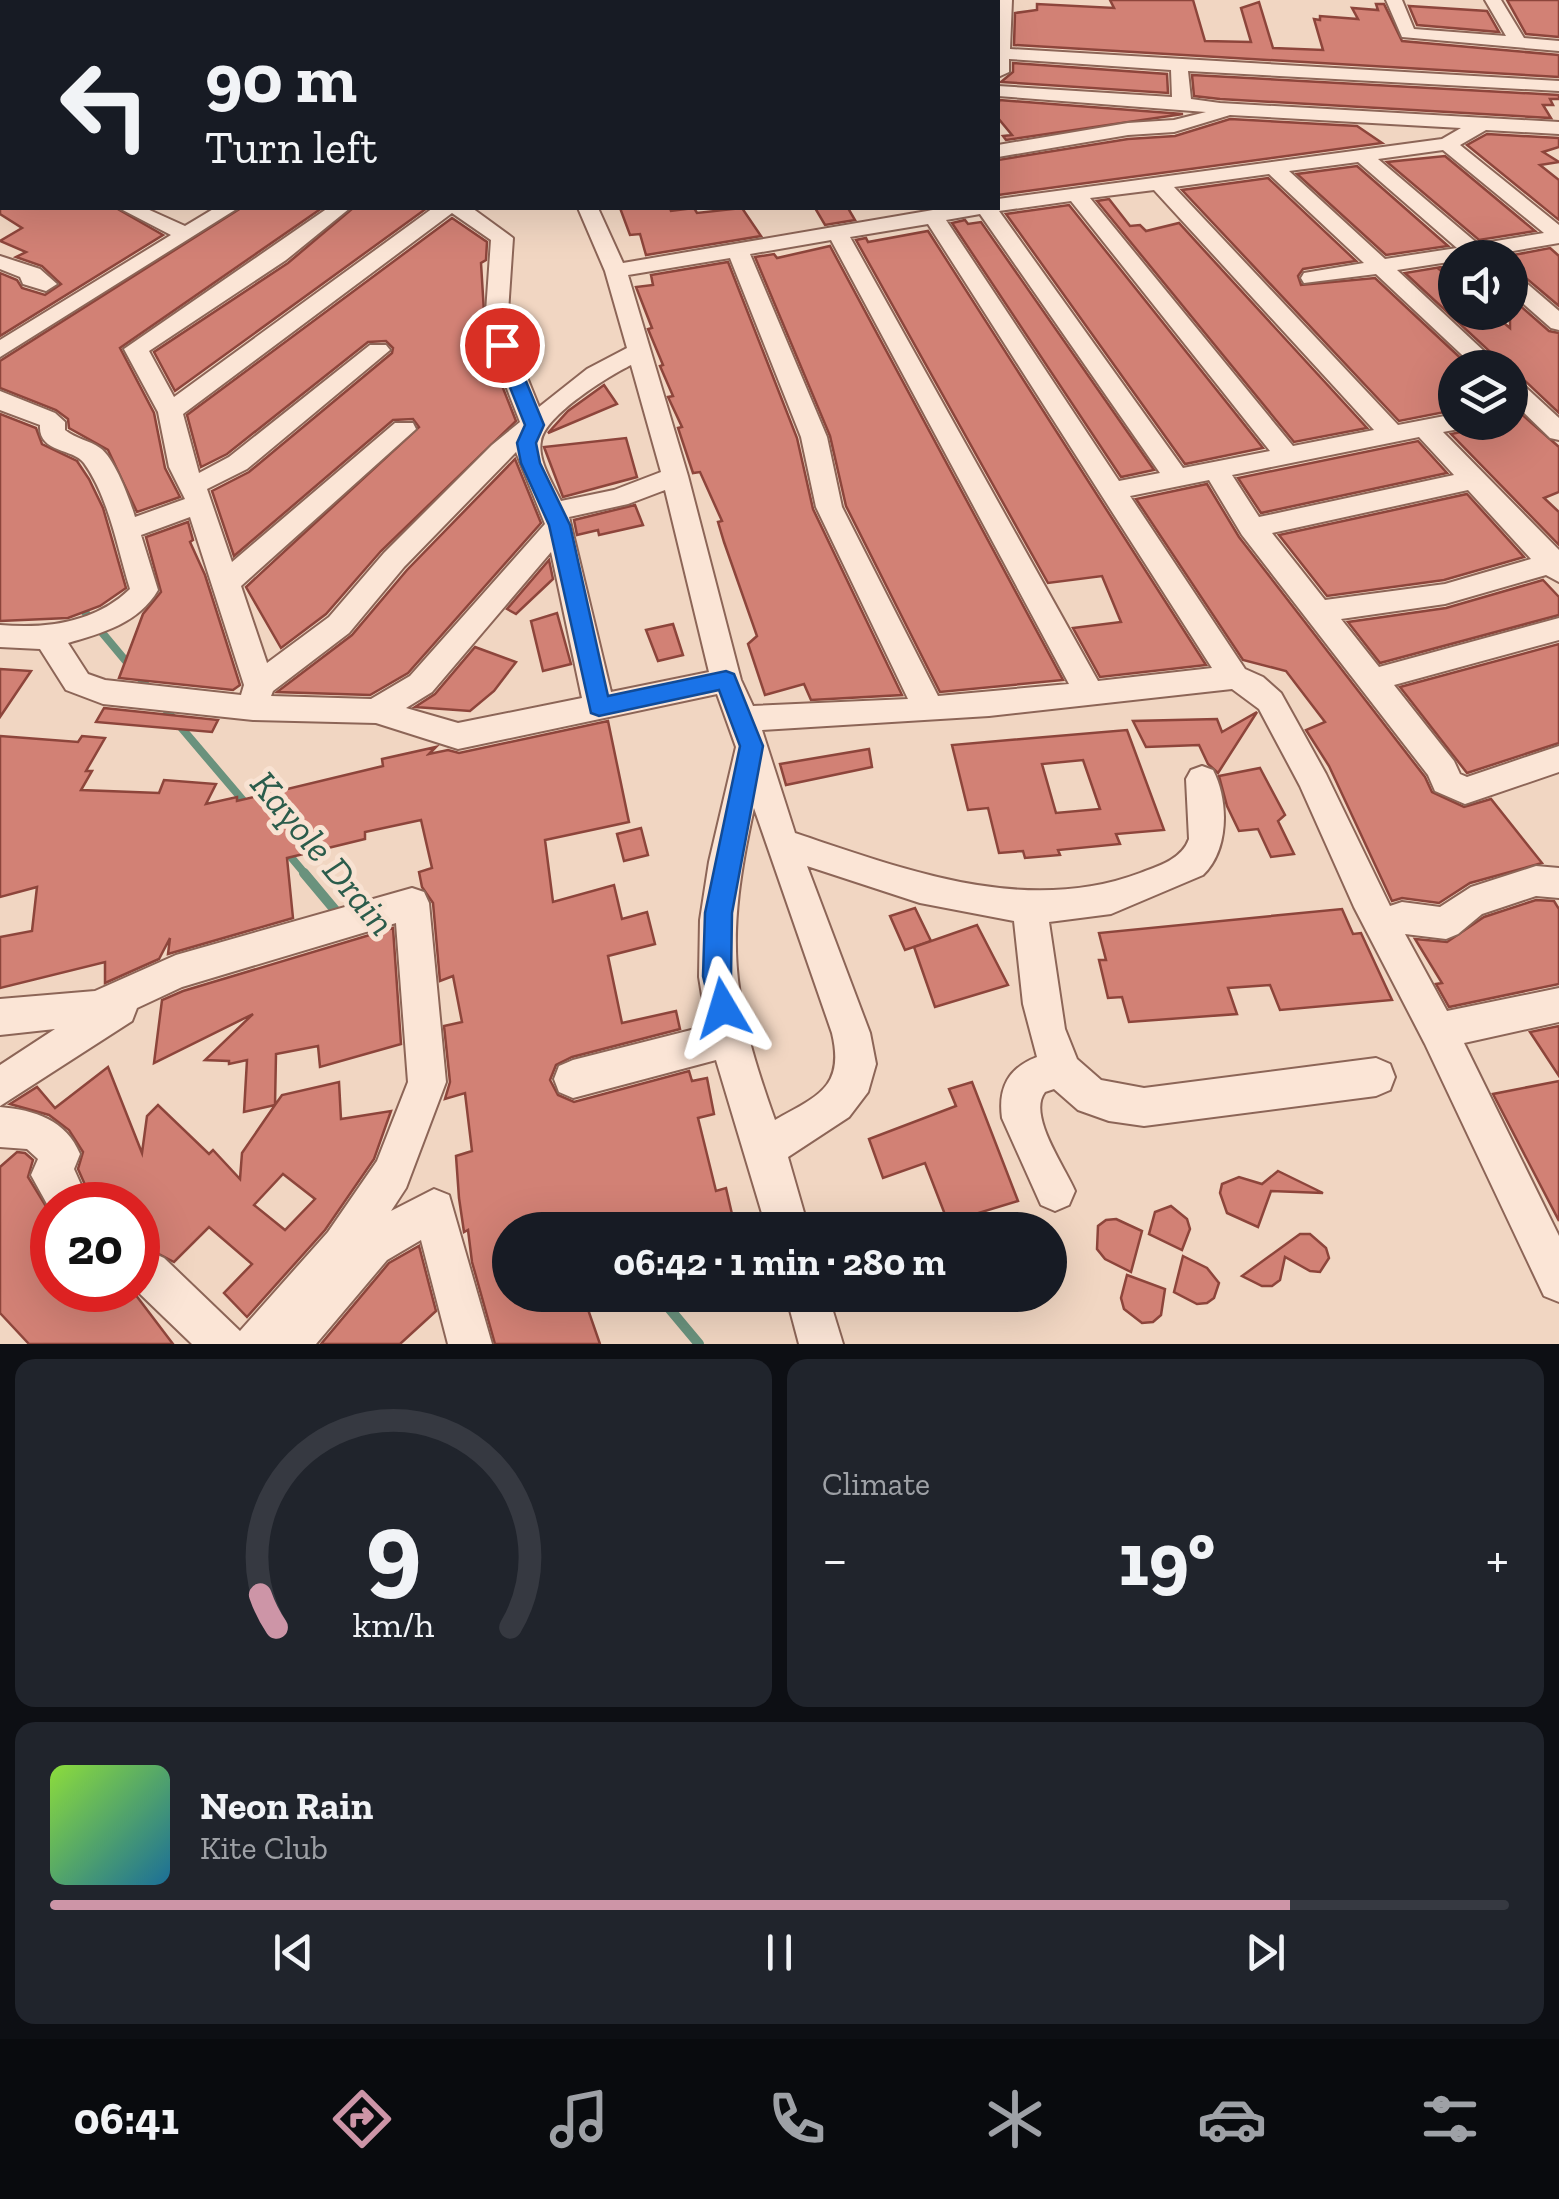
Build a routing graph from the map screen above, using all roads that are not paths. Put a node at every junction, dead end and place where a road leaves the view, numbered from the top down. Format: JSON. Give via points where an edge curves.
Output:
{"nodes":[{"id":1,"x":1004,"y":0,"type":"edge"},
{"id":2,"x":1394,"y":0,"type":"edge"},
{"id":3,"x":1494,"y":0,"type":"edge"},
{"id":4,"x":1000,"y":42,"type":"edge"},
{"id":5,"x":1519,"y":44,"type":"junction"},
{"id":6,"x":1559,"y":46,"type":"edge"},
{"id":7,"x":1000,"y":53,"type":"edge"},
{"id":8,"x":1179,"y":65,"type":"junction"},
{"id":9,"x":1559,"y":86,"type":"edge"},
{"id":10,"x":1000,"y":91,"type":"edge"},
{"id":11,"x":1182,"y":103,"type":"junction"},
{"id":12,"x":1260,"y":110,"type":"junction"},
{"id":13,"x":1484,"y":124,"type":"junction"},
{"id":14,"x":1525,"y":126,"type":"junction"},
{"id":15,"x":1559,"y":128,"type":"edge"},
{"id":16,"x":1447,"y":144,"type":"junction"},
{"id":17,"x":1000,"y":150,"type":"edge"},
{"id":18,"x":1559,"y":151,"type":"edge"},
{"id":19,"x":1363,"y":156,"type":"junction"},
{"id":20,"x":1273,"y":167,"type":"junction"},
{"id":21,"x":1160,"y":184,"type":"junction"},
{"id":22,"x":1076,"y":194,"type":"junction"},
{"id":23,"x":1000,"y":205,"type":"edge"},
{"id":24,"x":133,"y":210,"type":"edge"},
{"id":25,"x":224,"y":210,"type":"edge"},
{"id":26,"x":337,"y":210,"type":"edge"},
{"id":27,"x":442,"y":210,"type":"edge"},
{"id":28,"x":461,"y":210,"type":"edge"},
{"id":29,"x":596,"y":210,"type":"edge"},
{"id":30,"x":976,"y":210,"type":"edge"},
{"id":31,"x":985,"y":210,"type":"edge"},
{"id":32,"x":932,"y":216,"type":"junction"},
{"id":33,"x":184,"y":233,"type":"junction"},
{"id":34,"x":838,"y":234,"type":"junction"},
{"id":35,"x":1559,"y":236,"type":"edge"},
{"id":36,"x":1462,"y":240,"type":"edge"},
{"id":37,"x":1528,"y":243,"type":"edge"},
{"id":38,"x":738,"y":250,"type":"junction"},
{"id":39,"x":1438,"y":258,"type":"edge"},
{"id":40,"x":0,"y":262,"type":"edge"},
{"id":41,"x":1380,"y":264,"type":"junction"},
{"id":42,"x":616,"y":272,"type":"junction"},
{"id":43,"x":1312,"y":278,"type":"dead end"},
{"id":44,"x":46,"y":284,"type":"dead end"},
{"id":45,"x":1528,"y":296,"type":"edge"},
{"id":46,"x":1559,"y":323,"type":"edge"},
{"id":47,"x":0,"y":350,"type":"edge"},
{"id":48,"x":378,"y":350,"type":"dead end"},
{"id":49,"x":1471,"y":350,"type":"edge"},
{"id":50,"x":639,"y":352,"type":"junction"},
{"id":51,"x":0,"y":399,"type":"edge"},
{"id":52,"x":1534,"y":408,"type":"edge"},
{"id":53,"x":170,"y":412,"type":"junction"},
{"id":54,"x":534,"y":425,"type":"junction"},
{"id":55,"x":1438,"y":425,"type":"edge"},
{"id":56,"x":1425,"y":428,"type":"junction"},
{"id":57,"x":404,"y":429,"type":"dead end"},
{"id":58,"x":1559,"y":432,"type":"edge"},
{"id":59,"x":1391,"y":433,"type":"junction"},
{"id":60,"x":1286,"y":454,"type":"junction"},
{"id":61,"x":1215,"y":469,"type":"junction"},
{"id":62,"x":675,"y":476,"type":"junction"},
{"id":63,"x":1176,"y":478,"type":"junction"},
{"id":64,"x":1475,"y":480,"type":"junction"},
{"id":65,"x":1111,"y":491,"type":"junction"},
{"id":66,"x":196,"y":495,"type":"junction"},
{"id":67,"x":557,"y":518,"type":"junction"},
{"id":68,"x":1252,"y":528,"type":"junction"},
{"id":69,"x":128,"y":530,"type":"junction"},
{"id":70,"x":1556,"y":565,"type":"edge"},
{"id":71,"x":226,"y":584,"type":"junction"},
{"id":72,"x":1321,"y":611,"type":"junction"},
{"id":73,"x":1559,"y":630,"type":"edge"},
{"id":74,"x":0,"y":636,"type":"edge"},
{"id":75,"x":48,"y":637,"type":"junction"},
{"id":76,"x":1234,"y":677,"type":"junction"},
{"id":77,"x":726,"y":680,"type":"junction"},
{"id":78,"x":1373,"y":680,"type":"junction"},
{"id":79,"x":1090,"y":695,"type":"junction"},
{"id":80,"x":256,"y":697,"type":"junction"},
{"id":81,"x":927,"y":706,"type":"junction"},
{"id":82,"x":599,"y":707,"type":"junction"},
{"id":83,"x":376,"y":711,"type":"junction"},
{"id":84,"x":747,"y":732,"type":"junction"},
{"id":85,"x":1559,"y":760,"type":"edge"},
{"id":86,"x":1202,"y":779,"type":"dead end"},
{"id":87,"x":781,"y":843,"type":"junction"},
{"id":88,"x":1559,"y":883,"type":"edge"},
{"id":89,"x":1030,"y":908,"type":"junction"},
{"id":90,"x":1382,"y":925,"type":"junction"},
{"id":91,"x":176,"y":972,"type":"junction"},
{"id":92,"x":1559,"y":1004,"type":"edge"},
{"id":93,"x":0,"y":1017,"type":"edge"},
{"id":94,"x":1438,"y":1032,"type":"junction"},
{"id":95,"x":729,"y":1039,"type":"junction"},
{"id":96,"x":1060,"y":1069,"type":"junction"},
{"id":97,"x":1376,"y":1077,"type":"dead end"},
{"id":98,"x":573,"y":1079,"type":"dead end"},
{"id":99,"x":0,"y":1086,"type":"edge"},
{"id":100,"x":0,"y":1127,"type":"edge"},
{"id":101,"x":765,"y":1148,"type":"junction"},
{"id":102,"x":59,"y":1182,"type":"edge"},
{"id":103,"x":1055,"y":1191,"type":"dead end"},
{"id":104,"x":783,"y":1212,"type":"edge"},
{"id":105,"x":1559,"y":1281,"type":"edge"},
{"id":106,"x":160,"y":1284,"type":"edge"},
{"id":107,"x":812,"y":1312,"type":"edge"},
{"id":108,"x":223,"y":1344,"type":"edge"},
{"id":109,"x":256,"y":1344,"type":"edge"},
{"id":110,"x":274,"y":1344,"type":"edge"},
{"id":111,"x":470,"y":1344,"type":"edge"},
{"id":112,"x":821,"y":1344,"type":"edge"}],
"edges":[{"from":1,"to":4,"type":"street"},
{"from":2,"to":5,"type":"street","via":[[1408,33]]},
{"from":3,"to":5,"type":"street"},
{"from":5,"to":6,"type":"street"},
{"from":7,"to":8,"type":"street"},
{"from":8,"to":9,"type":"street"},
{"from":8,"to":11,"type":"street"},
{"from":10,"to":11,"type":"street"},
{"from":11,"to":12,"type":"street"},
{"from":12,"to":13,"type":"street"},
{"from":12,"to":17,"type":"street"},
{"from":13,"to":14,"type":"street"},
{"from":13,"to":16,"type":"street"},
{"from":14,"to":15,"type":"street"},
{"from":14,"to":18,"type":"street"},
{"from":16,"to":19,"type":"street"},
{"from":16,"to":35,"type":"street"},
{"from":19,"to":20,"type":"street"},
{"from":19,"to":36,"type":"street"},
{"from":20,"to":21,"type":"street"},
{"from":20,"to":41,"type":"street"},
{"from":21,"to":22,"type":"street"},
{"from":21,"to":59,"type":"street"},
{"from":22,"to":23,"type":"street"},
{"from":22,"to":60,"type":"street"},
{"from":24,"to":33,"type":"street"},
{"from":25,"to":33,"type":"street"},
{"from":26,"to":53,"type":"street","via":[[136,349]]},
{"from":27,"to":53,"type":"street"},
{"from":28,"to":54,"type":"street","via":[[502,238],[502,345]]},
{"from":29,"to":42,"type":"street"},
{"from":30,"to":32,"type":"street"},
{"from":31,"to":63,"type":"street"},
{"from":32,"to":34,"type":"street"},
{"from":32,"to":65,"type":"street"},
{"from":33,"to":47,"type":"street"},
{"from":34,"to":38,"type":"street"},
{"from":34,"to":79,"type":"street"},
{"from":35,"to":37,"type":"street"},
{"from":38,"to":42,"type":"street"},
{"from":38,"to":81,"type":"street","via":[[814,437],[830,506]]},
{"from":39,"to":41,"type":"street"},
{"from":40,"to":44,"type":"street"},
{"from":41,"to":43,"type":"street"},
{"from":41,"to":49,"type":"street"},
{"from":42,"to":50,"type":"street"},
{"from":45,"to":46,"type":"street"},
{"from":48,"to":66,"type":"street"},
{"from":50,"to":54,"type":"street","via":[[594,374]]},
{"from":50,"to":62,"type":"street"},
{"from":51,"to":69,"type":"street","via":[[39,413],[66,445],[94,454]]},
{"from":52,"to":58,"type":"street"},
{"from":53,"to":66,"type":"street"},
{"from":54,"to":67,"type":"street","via":[[527,443],[530,463]]},
{"from":54,"to":80,"type":"street","via":[[461,492],[339,625]]},
{"from":55,"to":56,"type":"street"},
{"from":56,"to":59,"type":"street"},
{"from":56,"to":64,"type":"street"},
{"from":57,"to":71,"type":"street"},
{"from":59,"to":60,"type":"street"},
{"from":60,"to":61,"type":"street"},
{"from":61,"to":63,"type":"street"},
{"from":61,"to":68,"type":"street"},
{"from":62,"to":67,"type":"street"},
{"from":62,"to":77,"type":"street"},
{"from":63,"to":65,"type":"street"},
{"from":64,"to":68,"type":"street"},
{"from":64,"to":70,"type":"street"},
{"from":65,"to":76,"type":"street"},
{"from":66,"to":69,"type":"street"},
{"from":66,"to":71,"type":"street"},
{"from":67,"to":82,"type":"street"},
{"from":67,"to":83,"type":"street","via":[[421,684]]},
{"from":68,"to":72,"type":"street"},
{"from":69,"to":75,"type":"street","via":[[144,590],[140,601]]},
{"from":70,"to":72,"type":"street","via":[[1445,594]]},
{"from":71,"to":80,"type":"street"},
{"from":72,"to":78,"type":"street"},
{"from":73,"to":78,"type":"street"},
{"from":74,"to":75,"type":"street"},
{"from":75,"to":80,"type":"street","via":[[76,682],[104,692]]},
{"from":76,"to":79,"type":"street"},
{"from":76,"to":90,"type":"street","via":[[1270,701]]},
{"from":77,"to":82,"type":"street"},
{"from":77,"to":84,"type":"street"},
{"from":78,"to":85,"type":"street","via":[[1446,782],[1465,791]]},
{"from":79,"to":81,"type":"street"},
{"from":80,"to":83,"type":"street"},
{"from":81,"to":84,"type":"street"},
{"from":82,"to":83,"type":"street","via":[[458,736]]},
{"from":84,"to":87,"type":"street"},
{"from":84,"to":95,"type":"street","via":[[718,913],[717,976]]},
{"from":86,"to":89,"type":"street","via":[[1206,843],[1196,863],[1141,890]]},
{"from":87,"to":89,"type":"street","via":[[954,898]]},
{"from":87,"to":101,"type":"street","via":[[857,1064],[852,1086]]},
{"from":88,"to":90,"type":"street","via":[[1536,881],[1471,902],[1446,923],[1402,918]]},
{"from":89,"to":96,"type":"street","via":[[1050,1046]]},
{"from":90,"to":94,"type":"street"},
{"from":91,"to":93,"type":"street","via":[[97,1008]]},
{"from":91,"to":99,"type":"street"},
{"from":91,"to":109,"type":"street","via":[[412,904],[415,910],[427,1082],[392,1174],[343,1248]]},
{"from":92,"to":94,"type":"street"},
{"from":94,"to":105,"type":"street"},
{"from":95,"to":98,"type":"street"},
{"from":95,"to":101,"type":"street"},
{"from":96,"to":97,"type":"street","via":[[1080,1090],[1144,1107]]},
{"from":96,"to":103,"type":"street","via":[[1029,1079],[1019,1095],[1019,1115]]},
{"from":100,"to":102,"type":"street","via":[[35,1129],[49,1142],[60,1154],[51,1175]]},
{"from":101,"to":104,"type":"street"},
{"from":106,"to":108,"type":"street"},
{"from":107,"to":112,"type":"street"},
{"from":110,"to":111,"type":"street","via":[[299,1331],[372,1245],[434,1210]]}]}
